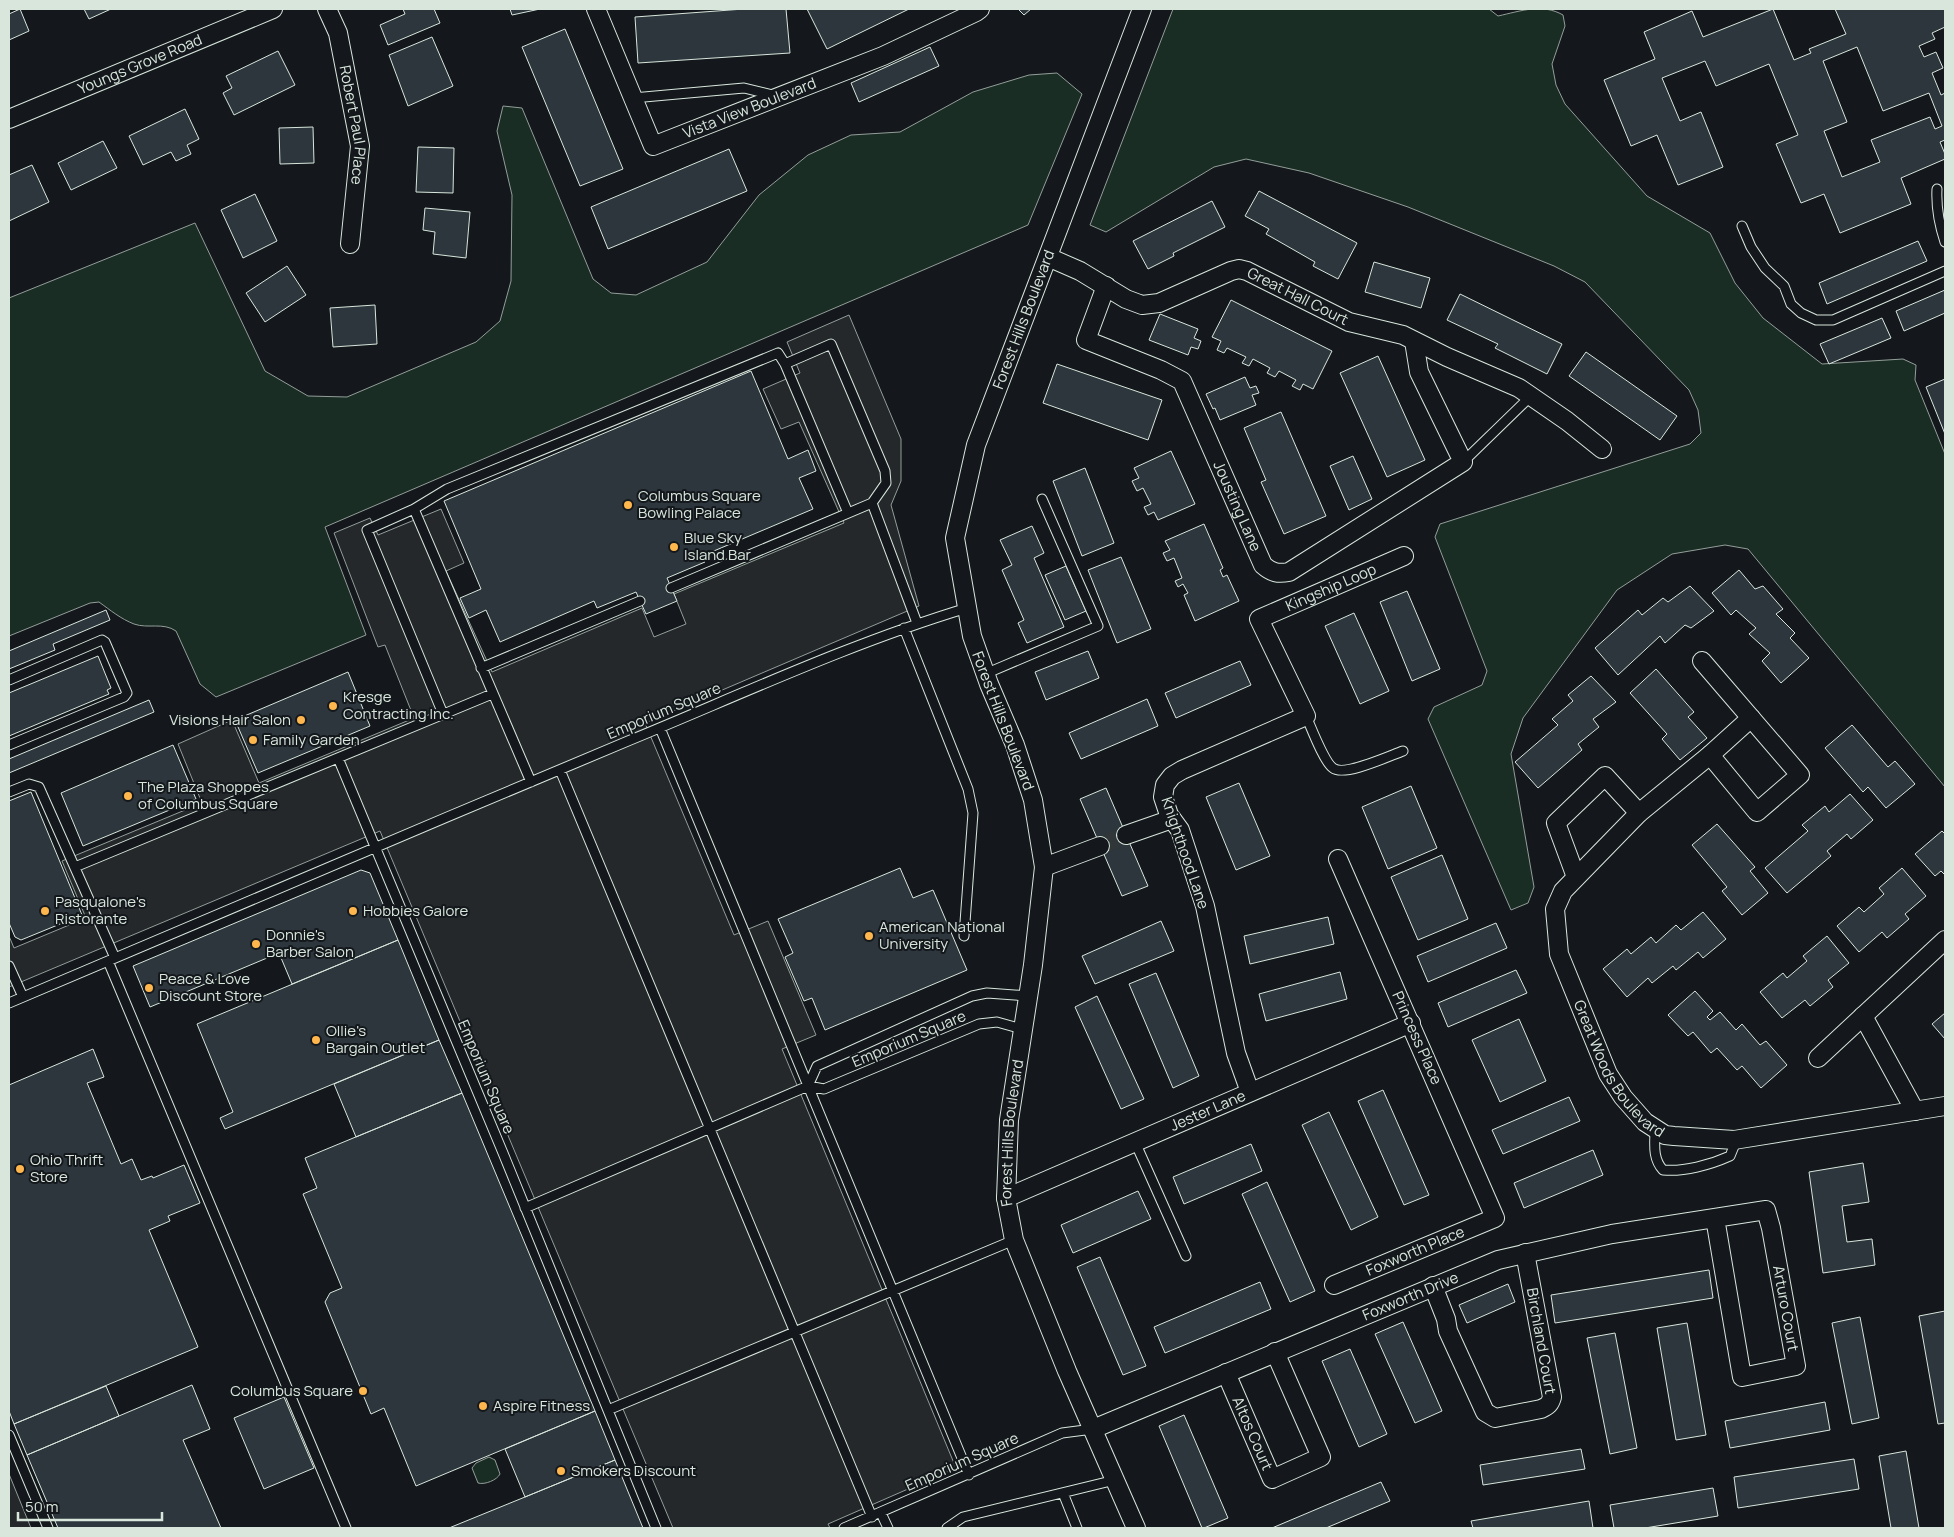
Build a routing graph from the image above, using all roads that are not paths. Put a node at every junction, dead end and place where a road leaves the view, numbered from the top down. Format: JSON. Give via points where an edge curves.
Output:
{"nodes":[{"id":1,"x":273,"y":9,"type":"edge"},
{"id":2,"x":327,"y":9,"type":"edge"},
{"id":3,"x":596,"y":9,"type":"edge"},
{"id":4,"x":980,"y":9,"type":"edge"},
{"id":5,"x":1142,"y":9,"type":"edge"},
{"id":6,"x":779,"y":96,"type":"junction"},
{"id":7,"x":633,"y":98,"type":"junction"},
{"id":8,"x":9,"y":119,"type":"edge"},
{"id":9,"x":1936,"y":189,"type":"dead end"},
{"id":10,"x":1742,"y":226,"type":"dead end"},
{"id":11,"x":1945,"y":242,"type":"edge"},
{"id":12,"x":350,"y":244,"type":"dead end"},
{"id":13,"x":1048,"y":257,"type":"junction"},
{"id":14,"x":1945,"y":271,"type":"edge"},
{"id":15,"x":1106,"y":286,"type":"junction"},
{"id":16,"x":1414,"y":341,"type":"junction"},
{"id":17,"x":785,"y":364,"type":"junction"},
{"id":18,"x":1531,"y":396,"type":"junction"},
{"id":19,"x":1602,"y":449,"type":"dead end"},
{"id":20,"x":1463,"y":462,"type":"junction"},
{"id":21,"x":1042,"y":499,"type":"dead end"},
{"id":22,"x":872,"y":503,"type":"junction"},
{"id":23,"x":414,"y":509,"type":"junction"},
{"id":24,"x":848,"y":513,"type":"junction"},
{"id":25,"x":1404,"y":556,"type":"dead end"},
{"id":26,"x":671,"y":588,"type":"dead end"},
{"id":27,"x":640,"y":601,"type":"dead end"},
{"id":28,"x":967,"y":608,"type":"junction"},
{"id":29,"x":917,"y":623,"type":"junction"},
{"id":30,"x":904,"y":628,"type":"junction"},
{"id":31,"x":1702,"y":661,"type":"dead end"},
{"id":32,"x":481,"y":668,"type":"junction"},
{"id":33,"x":985,"y":674,"type":"junction"},
{"id":34,"x":9,"y":680,"type":"edge"},
{"id":35,"x":492,"y":694,"type":"junction"},
{"id":36,"x":443,"y":714,"type":"junction"},
{"id":37,"x":1306,"y":716,"type":"junction"},
{"id":38,"x":1751,"y":718,"type":"junction"},
{"id":39,"x":660,"y":728,"type":"junction"},
{"id":40,"x":9,"y":745,"type":"edge"},
{"id":41,"x":1402,"y":751,"type":"dead end"},
{"id":42,"x":1710,"y":755,"type":"junction"},
{"id":43,"x":338,"y":758,"type":"junction"},
{"id":44,"x":560,"y":770,"type":"junction"},
{"id":45,"x":530,"y":782,"type":"junction"},
{"id":46,"x":9,"y":792,"type":"edge"},
{"id":47,"x":1639,"y":813,"type":"junction"},
{"id":48,"x":1172,"y":819,"type":"junction"},
{"id":49,"x":1126,"y":835,"type":"tunnel mouth"},
{"id":50,"x":1100,"y":846,"type":"tunnel mouth"},
{"id":51,"x":375,"y":847,"type":"junction"},
{"id":52,"x":1338,"y":859,"type":"dead end"},
{"id":53,"x":75,"y":867,"type":"junction"},
{"id":54,"x":1044,"y":867,"type":"junction"},
{"id":55,"x":1576,"y":876,"type":"junction"},
{"id":56,"x":964,"y":936,"type":"dead end"},
{"id":57,"x":1945,"y":940,"type":"edge"},
{"id":58,"x":111,"y":959,"type":"junction"},
{"id":59,"x":9,"y":966,"type":"edge"},
{"id":60,"x":1028,"y":996,"type":"junction"},
{"id":61,"x":23,"y":997,"type":"junction"},
{"id":62,"x":9,"y":1003,"type":"edge"},
{"id":63,"x":1863,"y":1016,"type":"junction"},
{"id":64,"x":1411,"y":1023,"type":"junction"},
{"id":65,"x":1022,"y":1029,"type":"junction"},
{"id":66,"x":1818,"y":1058,"type":"dead end"},
{"id":67,"x":808,"y":1086,"type":"junction"},
{"id":68,"x":1250,"y":1092,"type":"junction"},
{"id":69,"x":1945,"y":1106,"type":"edge"},
{"id":70,"x":1915,"y":1111,"type":"junction"},
{"id":71,"x":710,"y":1128,"type":"junction"},
{"id":72,"x":1655,"y":1128,"type":"junction"},
{"id":73,"x":1737,"y":1139,"type":"junction"},
{"id":74,"x":1135,"y":1142,"type":"junction"},
{"id":75,"x":1006,"y":1198,"type":"junction"},
{"id":76,"x":525,"y":1208,"type":"junction"},
{"id":77,"x":1743,"y":1214,"type":"joint"},
{"id":78,"x":1495,"y":1218,"type":"joint"},
{"id":79,"x":1715,"y":1218,"type":"junction"},
{"id":80,"x":1014,"y":1240,"type":"junction"},
{"id":81,"x":1526,"y":1252,"type":"junction"},
{"id":82,"x":1186,"y":1256,"type":"dead end"},
{"id":83,"x":1334,"y":1285,"type":"dead end"},
{"id":84,"x":1433,"y":1286,"type":"junction"},
{"id":85,"x":892,"y":1291,"type":"junction"},
{"id":86,"x":794,"y":1332,"type":"junction"},
{"id":87,"x":1275,"y":1352,"type":"junction"},
{"id":88,"x":1226,"y":1373,"type":"junction"},
{"id":89,"x":608,"y":1410,"type":"junction"},
{"id":90,"x":1093,"y":1429,"type":"junction"},
{"id":91,"x":9,"y":1435,"type":"edge"},
{"id":92,"x":969,"y":1475,"type":"junction"},
{"id":93,"x":1115,"y":1480,"type":"junction"},
{"id":94,"x":1063,"y":1493,"type":"junction"},
{"id":95,"x":881,"y":1512,"type":"junction"},
{"id":96,"x":872,"y":1517,"type":"junction"},
{"id":97,"x":857,"y":1525,"type":"edge"},
{"id":98,"x":48,"y":1528,"type":"edge"},
{"id":99,"x":346,"y":1528,"type":"edge"},
{"id":100,"x":656,"y":1528,"type":"edge"},
{"id":101,"x":844,"y":1528,"type":"edge"},
{"id":102,"x":888,"y":1528,"type":"edge"},
{"id":103,"x":947,"y":1528,"type":"edge"},
{"id":104,"x":1077,"y":1528,"type":"edge"},
{"id":105,"x":1136,"y":1528,"type":"edge"}],
"edges":[{"from":1,"to":8,"type":"street","name":"Youngs Grove Road"},
{"from":2,"to":12,"type":"street","name":"Robert Paul Place","via":[[338,33],[360,146]]},
{"from":3,"to":7,"type":"street","name":"Vista View Boulevard"},
{"from":4,"to":6,"type":"street","name":"Vista View Boulevard","via":[[883,56]]},
{"from":5,"to":13,"type":"street","name":"Forest Hills Boulevard"},
{"from":6,"to":7,"type":"lane","via":[[744,88]]},
{"from":6,"to":7,"type":"street","name":"Vista View Boulevard","via":[[653,146]]},
{"from":9,"to":11,"type":"lane","via":[[1938,222]]},
{"from":10,"to":14,"type":"lane","via":[[1751,248],[1765,268],[1784,286],[1791,304],[1816,320],[1833,320]]},
{"from":13,"to":15,"type":"street","name":"Great Hall Court"},
{"from":13,"to":28,"type":"street","name":"Forest Hills Boulevard","via":[[976,445],[955,538]]},
{"from":15,"to":16,"type":"street","name":"Great Hall Court","via":[[1142,305],[1159,303],[1239,269],[1349,322],[1403,335]]},
{"from":15,"to":20,"type":"street","name":"Jousting Lane","via":[[1086,340],[1182,381],[1263,565],[1270,571],[1289,572]]},
{"from":16,"to":18,"type":"street","name":"Great Hall Court"},
{"from":16,"to":20,"type":"street","via":[[1420,372]]},
{"from":17,"to":22,"type":"lane","via":[[831,344],[885,471],[886,483]]},
{"from":17,"to":23,"type":"lane","via":[[778,353],[447,489]]},
{"from":17,"to":24,"type":"lane"},
{"from":18,"to":19,"type":"street","name":"Great Hall Court"},
{"from":18,"to":20,"type":"lane"},
{"from":21,"to":33,"type":"lane","via":[[1098,626]]},
{"from":22,"to":24,"type":"lane"},
{"from":22,"to":29,"type":"lane"},
{"from":23,"to":32,"type":"lane"},
{"from":23,"to":36,"type":"lane","via":[[367,530]]},
{"from":24,"to":26,"type":"lane"},
{"from":25,"to":37,"type":"street","name":"Kingship Loop","via":[[1259,619]]},
{"from":27,"to":32,"type":"lane"},
{"from":28,"to":29,"type":"lane","name":"Emporium Square"},
{"from":28,"to":33,"type":"street","name":"Forest Hills Boulevard","via":[[972,636]]},
{"from":29,"to":30,"type":"lane","name":"Emporium Square"},
{"from":30,"to":39,"type":"lane","name":"Emporium Square"},
{"from":30,"to":56,"type":"lane","via":[[968,789],[973,813]]},
{"from":31,"to":38,"type":"street"},
{"from":32,"to":35,"type":"lane"},
{"from":33,"to":54,"type":"street","name":"Forest Hills Boulevard","via":[[1015,745],[1033,800]]},
{"from":34,"to":40,"type":"lane","via":[[102,640],[127,693]]},
{"from":35,"to":36,"type":"lane"},
{"from":35,"to":45,"type":"lane"},
{"from":36,"to":43,"type":"lane"},
{"from":37,"to":41,"type":"lane","via":[[1332,768],[1342,771]]},
{"from":37,"to":48,"type":"street","name":"Knighthood Lane","via":[[1172,776],[1165,785],[1163,797]]},
{"from":38,"to":42,"type":"street","name":"Great Woods Boulevard"},
{"from":38,"to":42,"type":"street","via":[[1800,775],[1758,812]]},
{"from":39,"to":44,"type":"lane","name":"Emporium Square"},
{"from":39,"to":67,"type":"lane"},
{"from":42,"to":47,"type":"street","name":"Great Woods Boulevard"},
{"from":43,"to":51,"type":"lane","name":"Emporium Square"},
{"from":43,"to":53,"type":"lane"},
{"from":44,"to":45,"type":"lane","name":"Emporium Square"},
{"from":44,"to":71,"type":"lane"},
{"from":45,"to":51,"type":"lane","name":"Emporium Square"},
{"from":46,"to":53,"type":"lane","via":[[29,784],[39,787]]},
{"from":47,"to":55,"type":"street","name":"Great Woods Boulevard"},
{"from":47,"to":55,"type":"street","via":[[1605,776],[1556,823]]},
{"from":48,"to":49,"type":"street"},
{"from":48,"to":68,"type":"street","name":"Knighthood Lane","via":[[1180,830],[1205,906],[1236,1052]]},
{"from":50,"to":54,"type":"street"},
{"from":51,"to":58,"type":"lane","name":"Emporium Square"},
{"from":51,"to":76,"type":"lane","name":"Emporium Square"},
{"from":52,"to":64,"type":"street","name":"Princess Place"},
{"from":53,"to":58,"type":"lane"},
{"from":54,"to":60,"type":"street","name":"Forest Hills Boulevard"},
{"from":55,"to":72,"type":"street","name":"Great Woods Boulevard","via":[[1563,891],[1555,910],[1559,954],[1608,1074],[1623,1097],[1645,1122]]},
{"from":57,"to":63,"type":"street"},
{"from":58,"to":61,"type":"lane"},
{"from":58,"to":99,"type":"lane"},
{"from":59,"to":61,"type":"lane"},
{"from":60,"to":65,"type":"street","name":"Forest Hills Boulevard"},
{"from":60,"to":67,"type":"lane","name":"Emporium Square","via":[[987,993],[972,996],[817,1066]]},
{"from":61,"to":62,"type":"lane"},
{"from":63,"to":66,"type":"street"},
{"from":63,"to":70,"type":"street"},
{"from":64,"to":68,"type":"street","name":"Jester Lane"},
{"from":64,"to":78,"type":"street","name":"Princess Place"},
{"from":65,"to":67,"type":"lane","name":"Emporium Square","via":[[997,1022],[979,1024],[824,1089]]},
{"from":65,"to":75,"type":"street","name":"Forest Hills Boulevard","via":[[1009,1120]]},
{"from":67,"to":71,"type":"lane","name":"Emporium Square"},
{"from":67,"to":85,"type":"lane"},
{"from":68,"to":74,"type":"street","name":"Jester Lane"},
{"from":69,"to":70,"type":"street","name":"Great Woods Boulevard"},
{"from":70,"to":73,"type":"street","name":"Great Woods Boulevard"},
{"from":71,"to":76,"type":"lane","name":"Emporium Square"},
{"from":71,"to":86,"type":"lane"},
{"from":72,"to":73,"type":"street","name":"Great Woods Boulevard","via":[[1665,1135]]},
{"from":72,"to":73,"type":"lane","via":[[1655,1154],[1657,1164],[1663,1170],[1675,1171],[1718,1162],[1730,1156]]},
{"from":74,"to":75,"type":"street","name":"Jester Lane"},
{"from":74,"to":82,"type":"lane"},
{"from":75,"to":80,"type":"street","name":"Forest Hills Boulevard"},
{"from":76,"to":89,"type":"lane","name":"Emporium Square"},
{"from":77,"to":79,"type":"street","name":"Foxworth Drive"},
{"from":77,"to":79,"type":"street","name":"Arturo Court","via":[[1766,1210],[1796,1366],[1742,1377]]},
{"from":78,"to":83,"type":"street","name":"Foxworth Place"},
{"from":79,"to":81,"type":"street","name":"Foxworth Drive"},
{"from":80,"to":85,"type":"lane"},
{"from":80,"to":90,"type":"street","name":"Forest Hills Boulevard"},
{"from":81,"to":84,"type":"street","name":"Foxworth Drive"},
{"from":81,"to":84,"type":"street","name":"Birchland Court","via":[[1552,1397],[1547,1407],[1495,1418],[1485,1412],[1448,1331]]},
{"from":84,"to":87,"type":"street","name":"Foxworth Drive"},
{"from":85,"to":86,"type":"lane"},
{"from":85,"to":92,"type":"lane"},
{"from":86,"to":89,"type":"lane"},
{"from":86,"to":96,"type":"lane"},
{"from":87,"to":88,"type":"street","name":"Foxworth Drive"},
{"from":87,"to":88,"type":"street","name":"Altos Court","via":[[1321,1457],[1272,1479]]},
{"from":88,"to":90,"type":"street","name":"Foxworth Drive"},
{"from":89,"to":100,"type":"lane","name":"Emporium Square"},
{"from":90,"to":92,"type":"lane","name":"Emporium Square","via":[[1062,1433]]},
{"from":90,"to":93,"type":"street","name":"Forest Hills Boulevard"},
{"from":91,"to":98,"type":"lane"},
{"from":92,"to":95,"type":"lane","name":"Emporium Square"},
{"from":93,"to":94,"type":"lane"},
{"from":93,"to":105,"type":"street","name":"Forest Hills Boulevard"},
{"from":94,"to":103,"type":"lane","via":[[963,1517]]},
{"from":94,"to":104,"type":"lane"},
{"from":95,"to":96,"type":"lane","name":"Emporium Square"},
{"from":95,"to":102,"type":"lane"},
{"from":96,"to":97,"type":"lane","name":"Emporium Square"},
{"from":97,"to":101,"type":"lane","name":"Emporium Square"}]}
